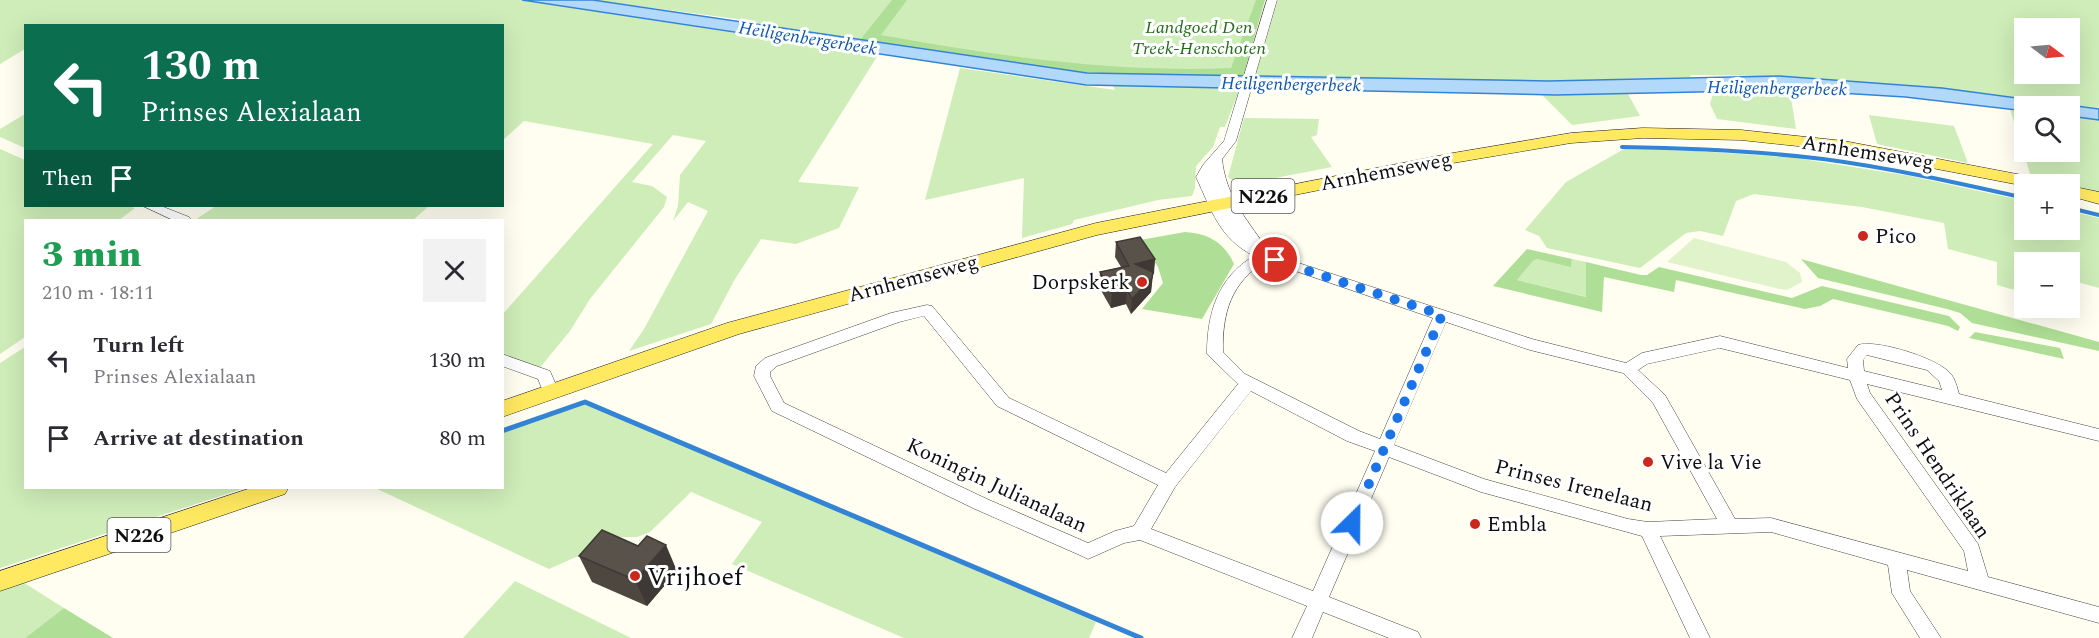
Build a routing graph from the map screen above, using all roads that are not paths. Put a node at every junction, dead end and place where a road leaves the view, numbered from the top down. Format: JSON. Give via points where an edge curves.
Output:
{"nodes":[{"id":1,"x":1272,"y":0,"type":"edge"},
{"id":2,"x":2014,"y":177,"type":"edge"},
{"id":3,"x":2080,"y":193,"type":"edge"},
{"id":4,"x":2099,"y":198,"type":"edge"},
{"id":5,"x":1223,"y":205,"type":"junction"},
{"id":6,"x":152,"y":207,"type":"edge"},
{"id":7,"x":182,"y":219,"type":"edge"},
{"id":8,"x":1266,"y":255,"type":"junction"},
{"id":9,"x":1442,"y":315,"type":"junction"},
{"id":10,"x":504,"y":361,"type":"edge"},
{"id":11,"x":1628,"y":369,"type":"junction"},
{"id":12,"x":1856,"y":375,"type":"junction"},
{"id":13,"x":1248,"y":383,"type":"junction"},
{"id":14,"x":551,"y":392,"type":"junction"},
{"id":15,"x":1953,"y":399,"type":"junction"},
{"id":16,"x":504,"y":408,"type":"edge"},
{"id":17,"x":2099,"y":435,"type":"edge"},
{"id":18,"x":1384,"y":448,"type":"junction"},
{"id":19,"x":1169,"y":482,"type":"junction"},
{"id":20,"x":274,"y":489,"type":"edge"},
{"id":21,"x":1730,"y":525,"type":"junction"},
{"id":22,"x":1647,"y":529,"type":"junction"},
{"id":23,"x":1140,"y":532,"type":"junction"},
{"id":24,"x":1896,"y":560,"type":"junction"},
{"id":25,"x":0,"y":581,"type":"edge"},
{"id":26,"x":1980,"y":581,"type":"junction"},
{"id":27,"x":1317,"y":600,"type":"junction"},
{"id":28,"x":2099,"y":615,"type":"edge"},
{"id":29,"x":1302,"y":638,"type":"edge"},
{"id":30,"x":1412,"y":638,"type":"edge"},
{"id":31,"x":1700,"y":638,"type":"edge"},
{"id":32,"x":1931,"y":638,"type":"edge"}],
"edges":[{"from":1,"to":5,"type":"street","via":[[1230,141],[1204,172],[1203,177]]},
{"from":2,"to":5,"type":"main road","name":"Arnhemseweg","number":"N226","via":[[1844,146],[1741,135],[1643,132],[1490,151]]},
{"from":3,"to":4,"type":"main road"},
{"from":5,"to":8,"type":"street"},
{"from":5,"to":14,"type":"main road","name":"Arnhemseweg","number":"N226","via":[[1096,229],[921,275],[734,328]]},
{"from":6,"to":7,"type":"street"},
{"from":8,"to":9,"type":"street"},
{"from":8,"to":13,"type":"street","name":"Prinses Irenelaan","via":[[1235,277],[1219,305],[1214,330],[1215,354]]},
{"from":9,"to":11,"type":"street","via":[[1530,344]]},
{"from":9,"to":18,"type":"street"},
{"from":10,"to":14,"type":"street","via":[[544,375]]},
{"from":11,"to":12,"type":"street","via":[[1642,359],[1720,342]]},
{"from":11,"to":21,"type":"street","via":[[1659,399]]},
{"from":12,"to":15,"type":"street"},
{"from":12,"to":15,"type":"street","via":[[1855,359],[1863,349],[1914,360],[1932,366],[1946,378]]},
{"from":12,"to":26,"type":"street","name":"Prins Hendriklaan","via":[[1863,395],[1971,549]]},
{"from":13,"to":18,"type":"street","name":"Prinses Irenelaan"},
{"from":13,"to":19,"type":"street"},
{"from":14,"to":16,"type":"main road","name":"Arnhemseweg","number":"N226"},
{"from":15,"to":17,"type":"street"},
{"from":18,"to":22,"type":"street","name":"Prinses Irenelaan","via":[[1480,485]]},
{"from":18,"to":27,"type":"street"},
{"from":19,"to":23,"type":"street"},
{"from":19,"to":23,"type":"street","name":"Koningin Julianalaan","via":[[1003,402],[927,310],[896,317],[771,362],[762,370],[778,407],[1088,551]]},
{"from":20,"to":25,"type":"main road","number":"N226"},
{"from":21,"to":22,"type":"street","name":"Prinses Irenelaan"},
{"from":21,"to":24,"type":"street","name":"Prinses Irenelaan","via":[[1771,525]]},
{"from":22,"to":31,"type":"street"},
{"from":23,"to":27,"type":"street"},
{"from":24,"to":26,"type":"street","name":"Prinses Irenelaan"},
{"from":24,"to":32,"type":"street","via":[[1901,593]]},
{"from":26,"to":28,"type":"street","name":"Prinses Irenelaan"},
{"from":27,"to":29,"type":"street"},
{"from":27,"to":30,"type":"street"}]}
